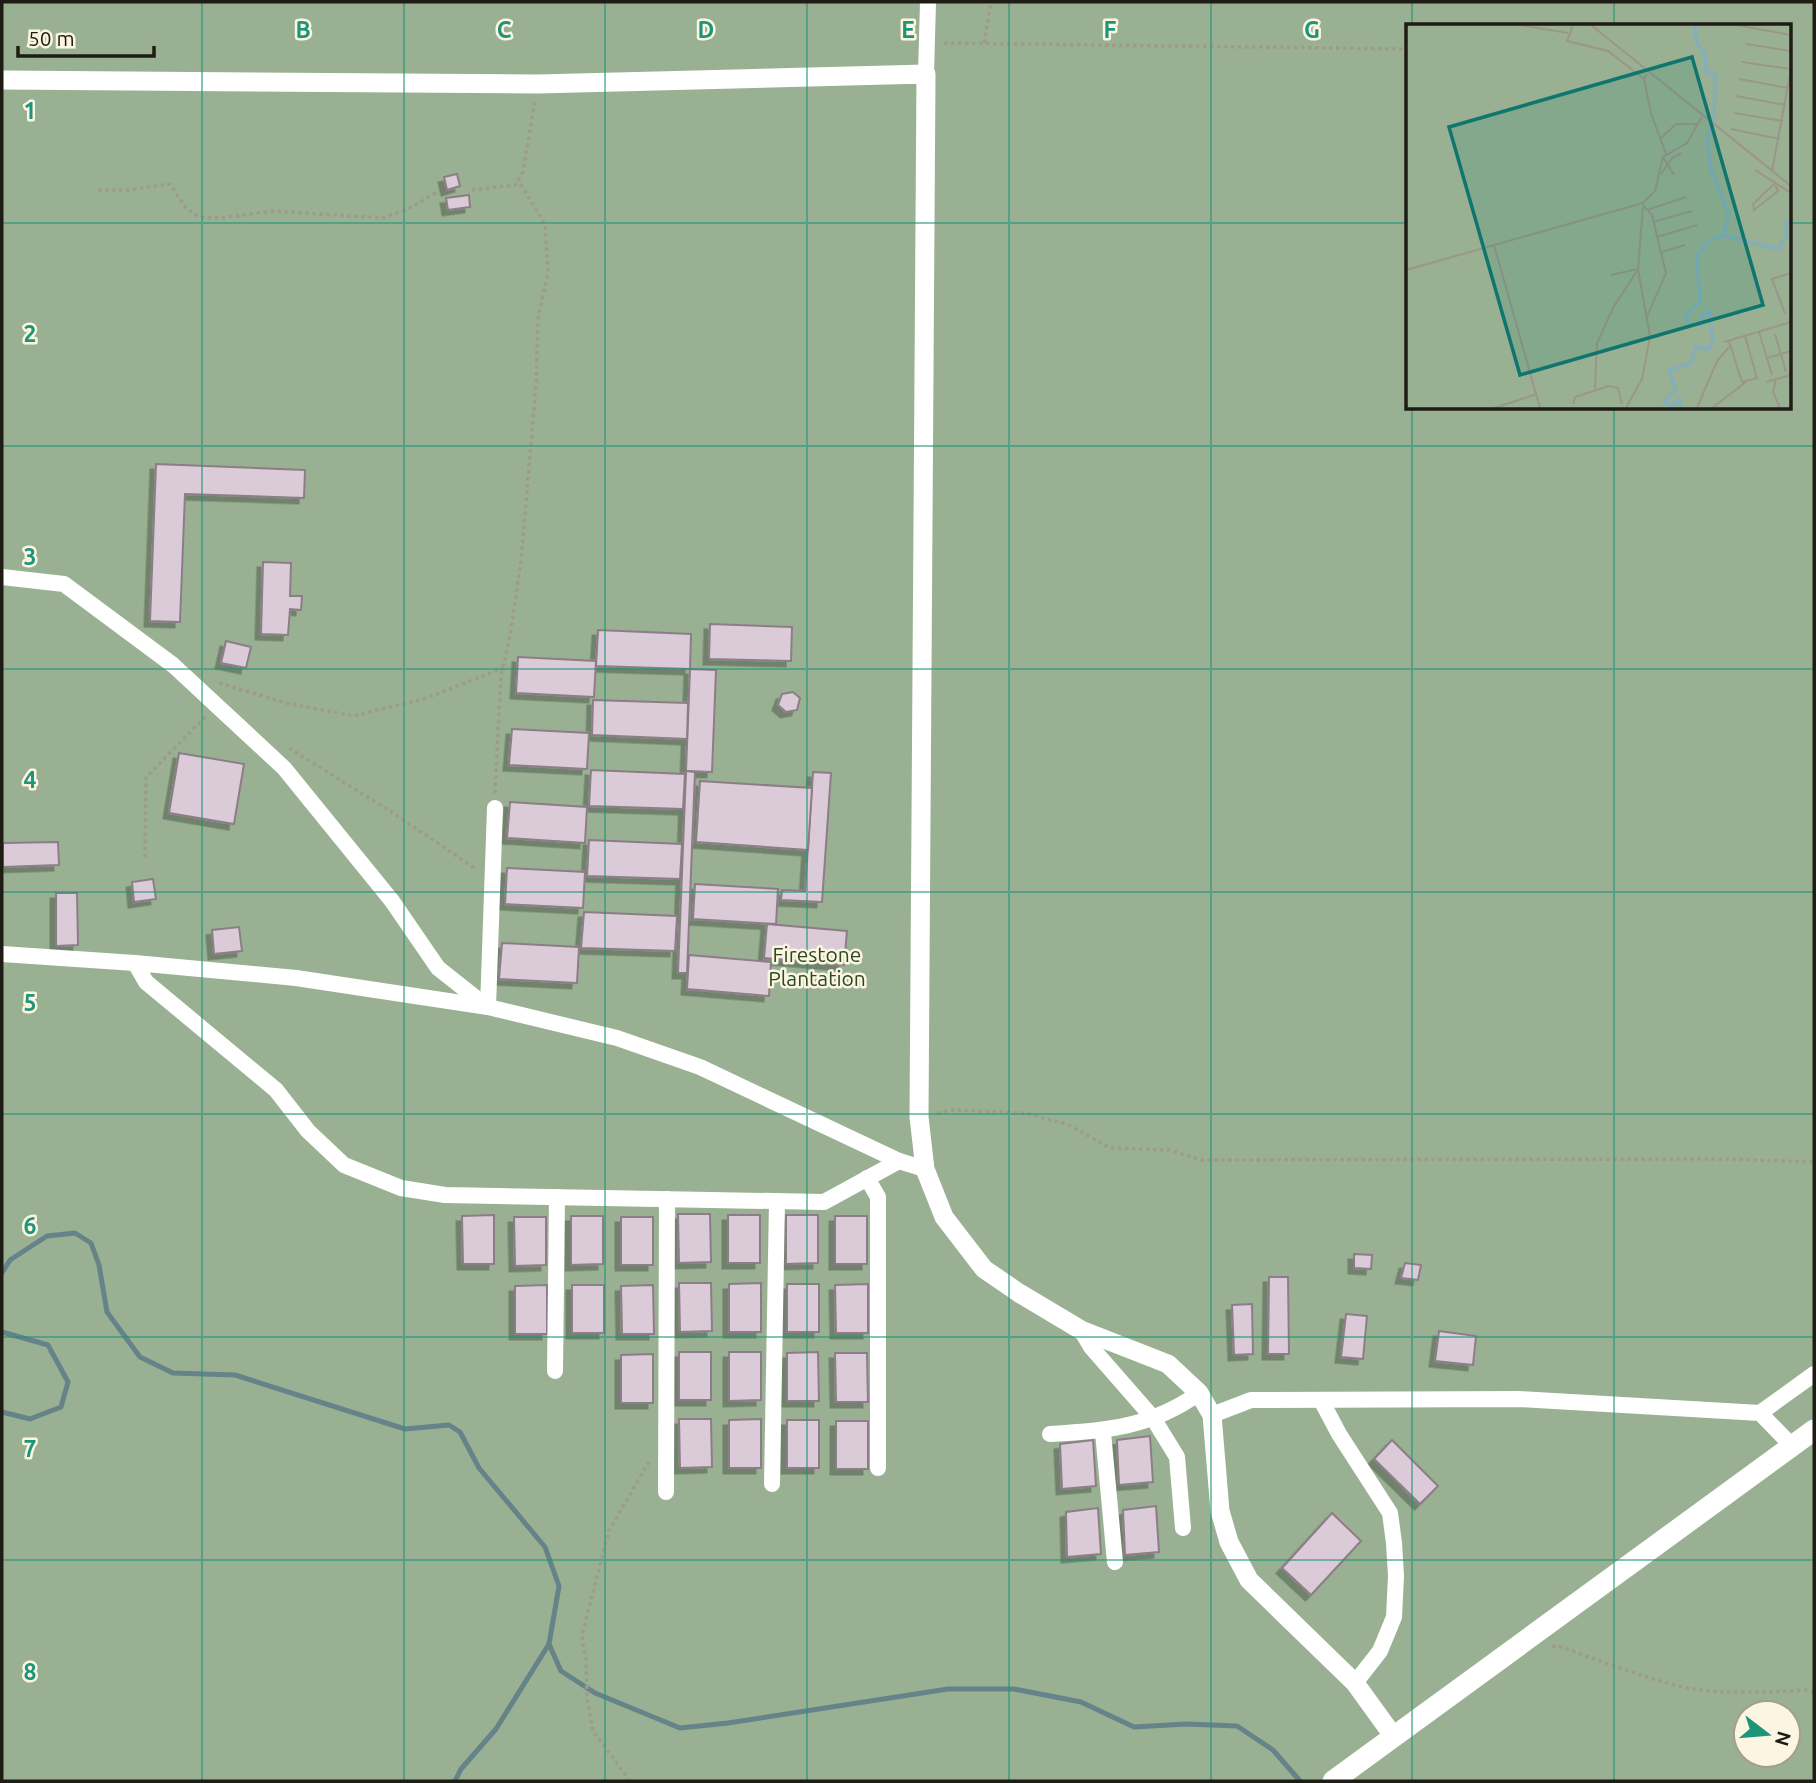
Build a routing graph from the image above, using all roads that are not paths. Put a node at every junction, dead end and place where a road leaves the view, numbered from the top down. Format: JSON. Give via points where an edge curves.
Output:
{"nodes":[{"id":1,"x":928,"y":2,"type":"edge"},
{"id":2,"x":926,"y":74,"type":"junction"},
{"id":3,"x":2,"y":80,"type":"edge"},
{"id":4,"x":2,"y":577,"type":"edge"},
{"id":5,"x":495,"y":808,"type":"road end"},
{"id":6,"x":2,"y":954,"type":"edge"},
{"id":7,"x":135,"y":963,"type":"junction"},
{"id":8,"x":488,"y":1007,"type":"junction"},
{"id":9,"x":899,"y":1161,"type":"junction"},
{"id":10,"x":925,"y":1170,"type":"junction"},
{"id":11,"x":867,"y":1178,"type":"junction"},
{"id":12,"x":557,"y":1197,"type":"junction"},
{"id":13,"x":667,"y":1199,"type":"junction"},
{"id":14,"x":777,"y":1201,"type":"junction"},
{"id":15,"x":1081,"y":1330,"type":"junction"},
{"id":16,"x":555,"y":1371,"type":"dead end"},
{"id":17,"x":1814,"y":1374,"type":"edge"},
{"id":18,"x":1199,"y":1392,"type":"junction"},
{"id":19,"x":1321,"y":1400,"type":"junction"},
{"id":20,"x":1760,"y":1413,"type":"junction"},
{"id":21,"x":1212,"y":1415,"type":"junction"},
{"id":22,"x":1153,"y":1418,"type":"junction"},
{"id":23,"x":1814,"y":1430,"type":"edge"},
{"id":24,"x":1103,"y":1432,"type":"junction"},
{"id":25,"x":1050,"y":1434,"type":"dead end"},
{"id":26,"x":1793,"y":1446,"type":"junction"},
{"id":27,"x":878,"y":1468,"type":"dead end"},
{"id":28,"x":772,"y":1484,"type":"dead end"},
{"id":29,"x":666,"y":1492,"type":"dead end"},
{"id":30,"x":1184,"y":1528,"type":"dead end"},
{"id":31,"x":1115,"y":1562,"type":"dead end"},
{"id":32,"x":1356,"y":1683,"type":"junction"},
{"id":33,"x":1394,"y":1737,"type":"junction"},
{"id":34,"x":1333,"y":1781,"type":"edge"}],
"edges":[{"from":1,"to":2,"type":"street"},
{"from":2,"to":3,"type":"street","via":[[538,84]]},
{"from":2,"to":10,"type":"street","via":[[919,1117]]},
{"from":4,"to":8,"type":"street","via":[[64,583],[181,672],[284,768],[393,901],[438,968]]},
{"from":5,"to":8,"type":"street"},
{"from":6,"to":7,"type":"street"},
{"from":7,"to":8,"type":"street","via":[[296,978]]},
{"from":7,"to":12,"type":"street","via":[[146,982],[276,1090],[307,1131],[344,1165],[401,1188],[445,1195]]},
{"from":8,"to":9,"type":"street","via":[[617,1038],[700,1067]]},
{"from":9,"to":10,"type":"street"},
{"from":9,"to":11,"type":"street"},
{"from":10,"to":15,"type":"street","via":[[944,1217],[984,1269]]},
{"from":11,"to":14,"type":"street","via":[[824,1202]]},
{"from":11,"to":27,"type":"street","via":[[878,1197]]},
{"from":12,"to":13,"type":"street"},
{"from":12,"to":16,"type":"street"},
{"from":13,"to":14,"type":"street"},
{"from":13,"to":29,"type":"street"},
{"from":14,"to":28,"type":"street"},
{"from":15,"to":18,"type":"street","via":[[1168,1364]]},
{"from":15,"to":22,"type":"street"},
{"from":17,"to":20,"type":"street"},
{"from":18,"to":21,"type":"street"},
{"from":18,"to":22,"type":"street"},
{"from":19,"to":20,"type":"street","via":[[1519,1399]]},
{"from":19,"to":21,"type":"street","via":[[1251,1400]]},
{"from":19,"to":32,"type":"street","via":[[1390,1513],[1394,1543],[1394,1617],[1380,1651]]},
{"from":20,"to":26,"type":"street"},
{"from":21,"to":32,"type":"street","via":[[1220,1511],[1229,1542],[1249,1580]]},
{"from":22,"to":24,"type":"street"},
{"from":22,"to":30,"type":"street","via":[[1178,1457]]},
{"from":23,"to":26,"type":"main road"},
{"from":24,"to":25,"type":"street"},
{"from":24,"to":31,"type":"street"},
{"from":26,"to":33,"type":"main road"},
{"from":32,"to":33,"type":"street"},
{"from":33,"to":34,"type":"main road"}]}
